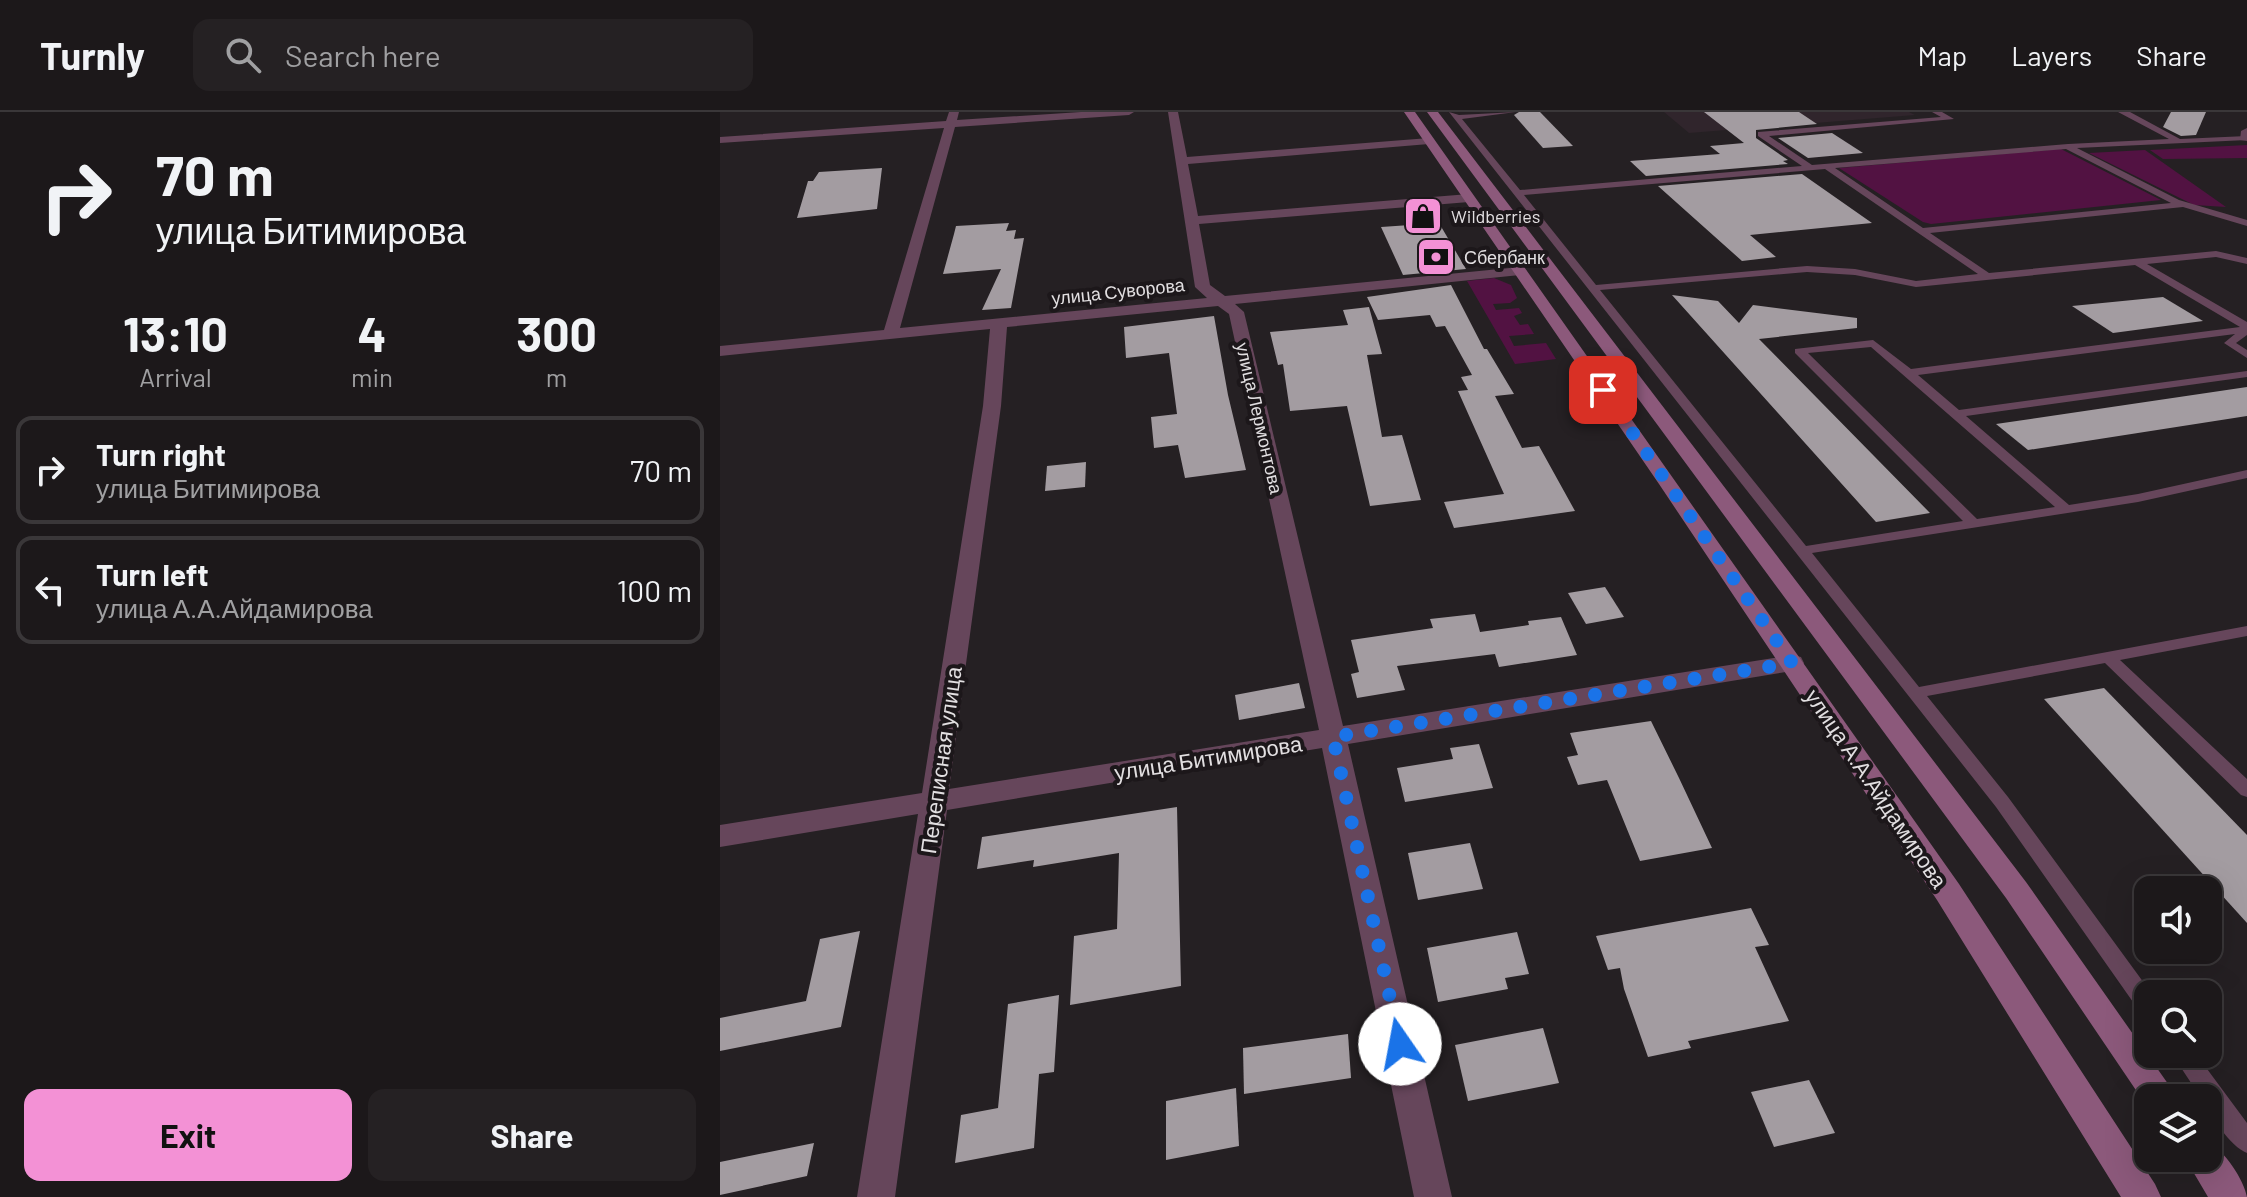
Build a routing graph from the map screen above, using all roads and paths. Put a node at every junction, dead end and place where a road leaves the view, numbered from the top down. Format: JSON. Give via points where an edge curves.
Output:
{"nodes":[{"id":1,"x":1129,"y":112,"type":"edge"},
{"id":2,"x":1173,"y":112,"type":"edge"},
{"id":3,"x":1409,"y":112,"type":"edge"},
{"id":4,"x":1432,"y":112,"type":"edge"},
{"id":5,"x":1512,"y":112,"type":"edge"},
{"id":6,"x":1936,"y":112,"type":"edge"},
{"id":7,"x":2126,"y":112,"type":"edge"},
{"id":8,"x":1455,"y":114,"type":"edge"},
{"id":9,"x":952,"y":119,"type":"edge"},
{"id":10,"x":2246,"y":136,"type":"edge"},
{"id":11,"x":720,"y":140,"type":"edge"},
{"id":12,"x":1429,"y":141,"type":"junction"},
{"id":13,"x":2179,"y":141,"type":"junction"},
{"id":14,"x":2068,"y":146,"type":"junction"},
{"id":15,"x":1182,"y":161,"type":"junction"},
{"id":16,"x":1826,"y":166,"type":"junction"},
{"id":17,"x":1810,"y":168,"type":"junction"},
{"id":18,"x":1516,"y":193,"type":"junction"},
{"id":19,"x":1469,"y":198,"type":"junction"},
{"id":20,"x":2184,"y":204,"type":"junction"},
{"id":21,"x":1192,"y":221,"type":"junction"},
{"id":22,"x":2247,"y":223,"type":"edge"},
{"id":23,"x":1922,"y":231,"type":"junction"},
{"id":24,"x":2247,"y":261,"type":"edge"},
{"id":25,"x":2137,"y":262,"type":"junction"},
{"id":26,"x":1520,"y":271,"type":"junction"},
{"id":27,"x":1987,"y":276,"type":"junction"},
{"id":28,"x":1592,"y":288,"type":"junction"},
{"id":29,"x":1221,"y":300,"type":"junction"},
{"id":30,"x":999,"y":323,"type":"junction"},
{"id":31,"x":2247,"y":328,"type":"edge"},
{"id":32,"x":891,"y":332,"type":"junction"},
{"id":33,"x":720,"y":351,"type":"edge"},
{"id":34,"x":2247,"y":355,"type":"edge"},
{"id":35,"x":1908,"y":373,"type":"junction"},
{"id":36,"x":2247,"y":374,"type":"edge"},
{"id":37,"x":1956,"y":414,"type":"junction"},
{"id":38,"x":2247,"y":474,"type":"edge"},
{"id":39,"x":2067,"y":510,"type":"junction"},
{"id":40,"x":1974,"y":524,"type":"junction"},
{"id":41,"x":1800,"y":551,"type":"junction"},
{"id":42,"x":2247,"y":631,"type":"edge"},
{"id":43,"x":2108,"y":657,"type":"junction"},
{"id":44,"x":1792,"y":663,"type":"junction"},
{"id":45,"x":1915,"y":693,"type":"junction"},
{"id":46,"x":1333,"y":737,"type":"junction"},
{"id":47,"x":2247,"y":790,"type":"edge"},
{"id":48,"x":934,"y":801,"type":"junction"},
{"id":49,"x":720,"y":836,"type":"edge"},
{"id":50,"x":2134,"y":986,"type":"edge"},
{"id":51,"x":2193,"y":1068,"type":"edge"},
{"id":52,"x":2151,"y":1084,"type":"edge"},
{"id":53,"x":2247,"y":1142,"type":"edge"},
{"id":54,"x":2213,"y":1172,"type":"edge"},
{"id":55,"x":876,"y":1197,"type":"edge"},
{"id":56,"x":1433,"y":1197,"type":"edge"},
{"id":57,"x":2142,"y":1197,"type":"edge"},
{"id":58,"x":2230,"y":1197,"type":"edge"}],
"edges":[{"from":1,"to":9,"type":"street"},
{"from":2,"to":15,"type":"street","name":"улица Лермонтова"},
{"from":3,"to":12,"type":"main road","name":"улица А.А.Айдамирова"},
{"from":4,"to":52,"type":"main road","name":"улица А.А.Айдамирова","via":[[2016,890]]},
{"from":5,"to":8,"type":"lane"},
{"from":6,"to":17,"type":"lane","via":[[1950,119],[1761,134]]},
{"from":7,"to":13,"type":"lane"},
{"from":8,"to":18,"type":"lane"},
{"from":9,"to":11,"type":"street"},
{"from":9,"to":32,"type":"street"},
{"from":10,"to":13,"type":"lane"},
{"from":12,"to":15,"type":"street"},
{"from":12,"to":19,"type":"main road","name":"улица А.А.Айдамирова"},
{"from":13,"to":14,"type":"lane"},
{"from":14,"to":16,"type":"lane"},
{"from":14,"to":20,"type":"lane"},
{"from":15,"to":21,"type":"street","name":"улица Лермонтова"},
{"from":16,"to":17,"type":"lane"},
{"from":16,"to":23,"type":"lane"},
{"from":17,"to":18,"type":"lane"},
{"from":18,"to":28,"type":"lane"},
{"from":19,"to":21,"type":"street"},
{"from":19,"to":26,"type":"main road","name":"улица А.А.Айдамирова"},
{"from":20,"to":22,"type":"lane"},
{"from":20,"to":23,"type":"lane"},
{"from":21,"to":29,"type":"street","name":"улица Лермонтова","via":[[1203,287]]},
{"from":23,"to":27,"type":"lane"},
{"from":24,"to":25,"type":"lane","via":[[2216,254]]},
{"from":25,"to":27,"type":"lane"},
{"from":25,"to":31,"type":"lane"},
{"from":26,"to":29,"type":"street","name":"улица Суворова"},
{"from":26,"to":44,"type":"main road","name":"улица А.А.Айдамирова"},
{"from":27,"to":28,"type":"lane","via":[[1916,284],[1807,269]]},
{"from":28,"to":41,"type":"lane"},
{"from":29,"to":30,"type":"street","name":"улица Суворова"},
{"from":29,"to":46,"type":"street","name":"улица Лермонтова","via":[[1236,312]]},
{"from":30,"to":32,"type":"street","name":"улица Суворова"},
{"from":30,"to":48,"type":"street","name":"Переписная улица","via":[[992,406]]},
{"from":31,"to":34,"type":"lane","via":[[2229,343]]},
{"from":31,"to":35,"type":"lane"},
{"from":32,"to":33,"type":"street","name":"улица Суворова"},
{"from":35,"to":37,"type":"lane"},
{"from":35,"to":40,"type":"lane","via":[[1873,343],[1799,351]]},
{"from":36,"to":37,"type":"lane"},
{"from":37,"to":39,"type":"lane"},
{"from":38,"to":39,"type":"lane"},
{"from":39,"to":40,"type":"lane"},
{"from":40,"to":41,"type":"lane"},
{"from":41,"to":45,"type":"lane"},
{"from":42,"to":43,"type":"lane"},
{"from":43,"to":45,"type":"lane"},
{"from":43,"to":47,"type":"lane"},
{"from":44,"to":46,"type":"street","name":"улица Битимирова"},
{"from":44,"to":57,"type":"main road","name":"улица А.А.Айдамирова","via":[[1948,892]]},
{"from":45,"to":50,"type":"lane","via":[[2002,802]]},
{"from":46,"to":48,"type":"street","name":"улица Битимирова"},
{"from":46,"to":56,"type":"street","name":"улица Лермонтова"},
{"from":48,"to":49,"type":"street","name":"улица Битимирова"},
{"from":48,"to":55,"type":"street","name":"Переписная улица"},
{"from":51,"to":53,"type":"lane"},
{"from":54,"to":58,"type":"main road"}]}
